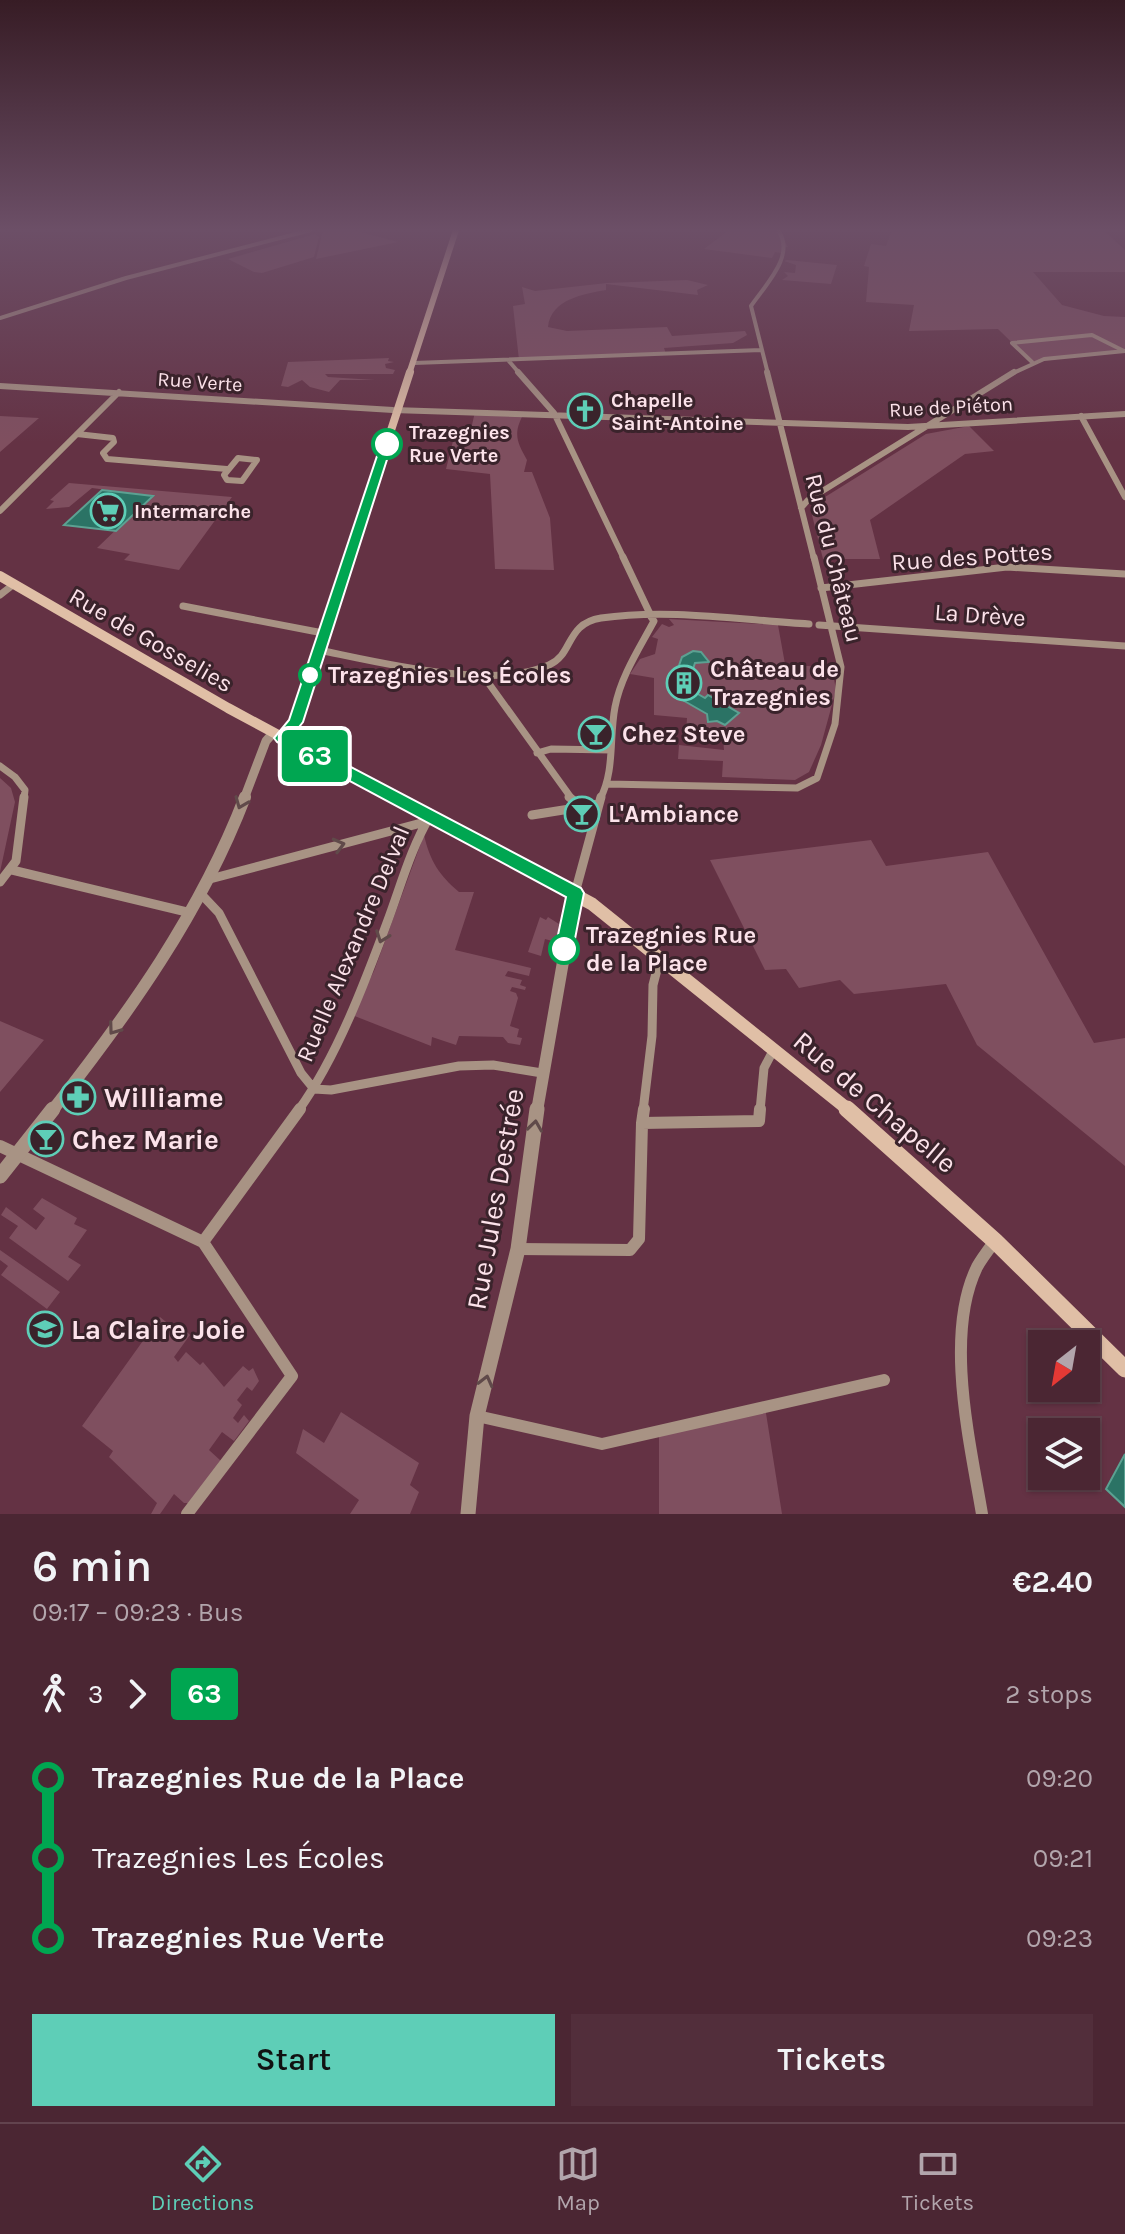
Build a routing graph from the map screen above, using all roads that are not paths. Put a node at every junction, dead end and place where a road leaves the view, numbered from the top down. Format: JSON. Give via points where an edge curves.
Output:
{"nodes":[{"id":1,"x":55,"y":301,"type":"edge"},
{"id":2,"x":434,"y":301,"type":"edge"},
{"id":3,"x":755,"y":301,"type":"edge"},
{"id":4,"x":0,"y":318,"type":"edge"},
{"id":5,"x":761,"y":350,"type":"junction"},
{"id":6,"x":1125,"y":351,"type":"edge"},
{"id":7,"x":508,"y":360,"type":"junction"},
{"id":8,"x":1032,"y":362,"type":"junction"},
{"id":9,"x":414,"y":363,"type":"junction"},
{"id":10,"x":0,"y":386,"type":"edge"},
{"id":11,"x":119,"y":392,"type":"junction"},
{"id":12,"x":398,"y":411,"type":"junction"},
{"id":13,"x":554,"y":413,"type":"junction"},
{"id":14,"x":1125,"y":414,"type":"edge"},
{"id":15,"x":1081,"y":416,"type":"junction"},
{"id":16,"x":779,"y":423,"type":"junction"},
{"id":17,"x":927,"y":426,"type":"junction"},
{"id":18,"x":77,"y":434,"type":"junction"},
{"id":19,"x":227,"y":469,"type":"junction"},
{"id":20,"x":1125,"y":497,"type":"edge"},
{"id":21,"x":801,"y":508,"type":"junction"},
{"id":22,"x":0,"y":511,"type":"edge"},
{"id":23,"x":1125,"y":574,"type":"edge"},
{"id":24,"x":0,"y":576,"type":"edge"},
{"id":25,"x":14,"y":584,"type":"junction"},
{"id":26,"x":821,"y":588,"type":"junction"},
{"id":27,"x":0,"y":595,"type":"edge"},
{"id":28,"x":183,"y":606,"type":"dead end"},
{"id":29,"x":651,"y":617,"type":"junction"},
{"id":30,"x":809,"y":624,"type":"dead end"},
{"id":31,"x":831,"y":624,"type":"junction"},
{"id":32,"x":819,"y":625,"type":"dead end"},
{"id":33,"x":323,"y":633,"type":"junction"},
{"id":34,"x":1125,"y":646,"type":"edge"},
{"id":35,"x":319,"y":650,"type":"junction"},
{"id":36,"x":482,"y":674,"type":"junction"},
{"id":37,"x":277,"y":735,"type":"junction"},
{"id":38,"x":611,"y":750,"type":"junction"},
{"id":39,"x":537,"y":753,"type":"junction"},
{"id":40,"x":0,"y":766,"type":"edge"},
{"id":41,"x":608,"y":784,"type":"junction"},
{"id":42,"x":598,"y":804,"type":"junction"},
{"id":43,"x":582,"y":807,"type":"junction"},
{"id":44,"x":532,"y":815,"type":"dead end"},
{"id":45,"x":428,"y":819,"type":"junction"},
{"id":46,"x":12,"y":870,"type":"junction"},
{"id":47,"x":210,"y":879,"type":"junction"},
{"id":48,"x":0,"y":882,"type":"edge"},
{"id":49,"x":575,"y":893,"type":"junction"},
{"id":50,"x":202,"y":895,"type":"junction"},
{"id":51,"x":191,"y":913,"type":"junction"},
{"id":52,"x":660,"y":958,"type":"junction"},
{"id":53,"x":774,"y":1049,"type":"junction"},
{"id":54,"x":542,"y":1073,"type":"junction"},
{"id":55,"x":314,"y":1089,"type":"junction"},
{"id":56,"x":642,"y":1123,"type":"junction"},
{"id":57,"x":0,"y":1146,"type":"edge"},
{"id":58,"x":18,"y":1154,"type":"junction"},
{"id":59,"x":0,"y":1176,"type":"edge"},
{"id":60,"x":995,"y":1241,"type":"junction"},
{"id":61,"x":203,"y":1242,"type":"junction"},
{"id":62,"x":518,"y":1249,"type":"junction"},
{"id":63,"x":1125,"y":1369,"type":"edge"},
{"id":64,"x":884,"y":1380,"type":"dead end"},
{"id":65,"x":477,"y":1416,"type":"junction"},
{"id":66,"x":187,"y":1514,"type":"edge"},
{"id":67,"x":468,"y":1514,"type":"edge"},
{"id":68,"x":982,"y":1514,"type":"edge"}],
"edges":[{"from":1,"to":4,"type":"street"},
{"from":2,"to":9,"type":"main road"},
{"from":3,"to":5,"type":"street","name":"Rue du Château","via":[[751,306]]},
{"from":5,"to":7,"type":"street"},
{"from":5,"to":16,"type":"street","name":"Rue du Château"},
{"from":6,"to":8,"type":"street"},
{"from":6,"to":8,"type":"street","via":[[1092,335],[1012,343]]},
{"from":7,"to":9,"type":"street"},
{"from":7,"to":13,"type":"street"},
{"from":8,"to":17,"type":"street"},
{"from":9,"to":12,"type":"main road"},
{"from":10,"to":11,"type":"street","name":"Rue Verte"},
{"from":11,"to":12,"type":"street","name":"Rue Verte"},
{"from":11,"to":18,"type":"street"},
{"from":12,"to":13,"type":"street","name":"Rue Verte"},
{"from":12,"to":33,"type":"main road"},
{"from":13,"to":16,"type":"street","name":"Rue de Piéton"},
{"from":13,"to":29,"type":"street"},
{"from":14,"to":15,"type":"street","name":"Rue de Piéton"},
{"from":15,"to":17,"type":"street","name":"Rue de Piéton"},
{"from":15,"to":20,"type":"street"},
{"from":16,"to":17,"type":"street","name":"Rue de Piéton"},
{"from":16,"to":21,"type":"street","name":"Rue du Château"},
{"from":17,"to":21,"type":"street"},
{"from":18,"to":19,"type":"street","via":[[113,438],[103,453],[107,459]]},
{"from":18,"to":22,"type":"street"},
{"from":19,"to":19,"type":"street","via":[[238,458],[257,460],[242,481],[227,480]]},
{"from":21,"to":26,"type":"street","name":"Rue du Château"},
{"from":23,"to":26,"type":"street","name":"Rue des Pottes","via":[[1007,567]]},
{"from":24,"to":25,"type":"main road","name":"Rue de Gosselies"},
{"from":25,"to":27,"type":"street"},
{"from":25,"to":37,"type":"main road","name":"Rue de Gosselies"},
{"from":26,"to":31,"type":"street","name":"Rue du Château"},
{"from":28,"to":33,"type":"street"},
{"from":29,"to":30,"type":"street"},
{"from":29,"to":36,"type":"street","via":[[590,620],[579,625],[549,665]]},
{"from":29,"to":38,"type":"street","via":[[654,621],[622,681]]},
{"from":31,"to":32,"type":"street","name":"La Drève"},
{"from":31,"to":34,"type":"street","name":"La Drève"},
{"from":31,"to":41,"type":"street","name":"Rue du Château","via":[[841,667],[839,708],[817,778],[797,788],[767,789]]},
{"from":33,"to":35,"type":"main road"},
{"from":35,"to":36,"type":"street"},
{"from":35,"to":37,"type":"main road","via":[[296,722]]},
{"from":36,"to":39,"type":"street"},
{"from":37,"to":45,"type":"main road","name":"Rue de Gosselies"},
{"from":37,"to":47,"type":"street","one_way":true,"via":[[266,741]]},
{"from":38,"to":39,"type":"street"},
{"from":38,"to":41,"type":"street"},
{"from":39,"to":43,"type":"street"},
{"from":40,"to":46,"type":"street","via":[[25,790]]},
{"from":41,"to":42,"type":"street"},
{"from":42,"to":43,"type":"street"},
{"from":42,"to":49,"type":"street"},
{"from":43,"to":44,"type":"street"},
{"from":47,"to":45,"type":"street","one_way":true},
{"from":45,"to":49,"type":"main road","name":"Rue de Chapelle"},
{"from":45,"to":55,"type":"street","name":"Ruelle Alexandre Delval","one_way":true,"via":[[371,966]]},
{"from":46,"to":48,"type":"street"},
{"from":46,"to":51,"type":"street"},
{"from":47,"to":50,"type":"street"},
{"from":49,"to":52,"type":"main road","name":"Rue de Chapelle"},
{"from":49,"to":54,"type":"street","name":"Rue Jules Destrée"},
{"from":50,"to":51,"type":"street"},
{"from":50,"to":55,"type":"street","via":[[219,913]]},
{"from":51,"to":58,"type":"street","one_way":true,"via":[[139,995]]},
{"from":52,"to":53,"type":"main road","name":"Rue de Chapelle"},
{"from":52,"to":56,"type":"street","via":[[653,985]]},
{"from":53,"to":56,"type":"street","via":[[764,1068],[759,1121]]},
{"from":53,"to":60,"type":"main road","name":"Rue de Chapelle"},
{"from":54,"to":55,"type":"street","via":[[459,1066]]},
{"from":62,"to":54,"type":"street","name":"Rue Jules Destrée","one_way":true},
{"from":55,"to":61,"type":"street","name":"Ruelle Alexandre Delval"},
{"from":56,"to":62,"type":"street","via":[[639,1239],[630,1250]]},
{"from":57,"to":58,"type":"street"},
{"from":58,"to":59,"type":"street"},
{"from":58,"to":61,"type":"street"},
{"from":60,"to":63,"type":"main road","name":"Rue de Chapelle"},
{"from":60,"to":68,"type":"street","via":[[971,1287],[962,1327],[962,1377]]},
{"from":61,"to":66,"type":"street","via":[[292,1376]]},
{"from":65,"to":62,"type":"street","name":"Rue Jules Destrée","one_way":true},
{"from":64,"to":65,"type":"street","via":[[602,1444]]},
{"from":65,"to":67,"type":"street","name":"Rue Jules Destrée"}]}
